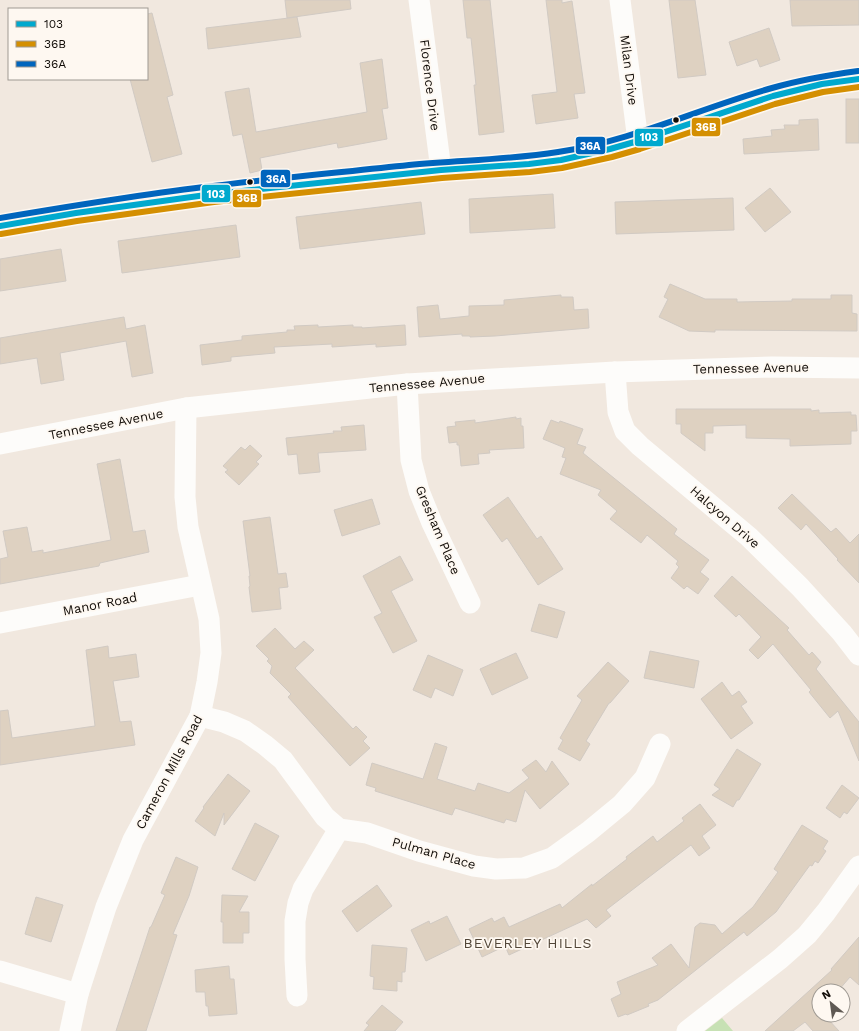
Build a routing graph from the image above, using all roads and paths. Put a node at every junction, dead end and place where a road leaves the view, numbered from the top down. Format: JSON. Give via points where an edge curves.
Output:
{"nodes":[{"id":1,"x":419,"y":0,"type":"edge"},
{"id":2,"x":620,"y":0,"type":"edge"},
{"id":3,"x":859,"y":79,"type":"edge"},
{"id":4,"x":638,"y":141,"type":"junction"},
{"id":5,"x":441,"y":170,"type":"junction"},
{"id":6,"x":0,"y":226,"type":"edge"},
{"id":7,"x":859,"y":368,"type":"edge"},
{"id":8,"x":615,"y":372,"type":"junction"},
{"id":9,"x":406,"y":384,"type":"junction"},
{"id":10,"x":186,"y":408,"type":"junction"},
{"id":11,"x":0,"y":444,"type":"edge"},
{"id":12,"x":200,"y":585,"type":"junction"},
{"id":13,"x":470,"y":603,"type":"dead end"},
{"id":14,"x":0,"y":623,"type":"edge"},
{"id":15,"x":859,"y":654,"type":"edge"},
{"id":16,"x":200,"y":716,"type":"junction"},
{"id":17,"x":660,"y":744,"type":"dead end"},
{"id":18,"x":339,"y":829,"type":"junction"},
{"id":19,"x":859,"y":866,"type":"edge"},
{"id":20,"x":0,"y":971,"type":"edge"},
{"id":21,"x":78,"y":994,"type":"junction"},
{"id":22,"x":297,"y":996,"type":"dead end"},
{"id":23,"x":70,"y":1031,"type":"edge"},
{"id":24,"x":687,"y":1031,"type":"edge"}],
"edges":[{"from":1,"to":5,"type":"street","name":"Florence Drive"},
{"from":2,"to":4,"type":"street","name":"Milan Drive"},
{"from":3,"to":4,"type":"main road","via":[[822,84],[773,96]]},
{"from":4,"to":5,"type":"main road","via":[[561,160]]},
{"from":5,"to":6,"type":"main road","via":[[213,194]]},
{"from":7,"to":8,"type":"street","name":"Tennessee Avenue","via":[[772,367]]},
{"from":8,"to":9,"type":"street","name":"Tennessee Avenue"},
{"from":8,"to":15,"type":"street","name":"Halcyon Drive","via":[[618,412],[625,432],[749,537],[800,588]]},
{"from":9,"to":10,"type":"street","name":"Tennessee Avenue"},
{"from":9,"to":13,"type":"street","name":"Gresham Place","via":[[411,460],[419,491]]},
{"from":10,"to":11,"type":"street","name":"Tennessee Avenue"},
{"from":10,"to":12,"type":"street","name":"Cameron Mills Road","via":[[185,496],[188,527]]},
{"from":12,"to":14,"type":"street","name":"Manor Road"},
{"from":12,"to":16,"type":"street","name":"Cameron Mills Road","via":[[208,619],[211,653]]},
{"from":16,"to":18,"type":"street","via":[[245,731],[265,745],[283,760],[325,817]]},
{"from":16,"to":21,"type":"street","name":"Cameron Mills Road","via":[[133,840],[106,907]]},
{"from":17,"to":18,"type":"street","name":"Pulman Place","via":[[645,778],[622,804],[552,858],[524,868],[496,869],[474,866],[367,833]]},
{"from":18,"to":22,"type":"street","via":[[303,889],[298,903],[295,959]]},
{"from":19,"to":24,"type":"street","via":[[807,935]]},
{"from":20,"to":21,"type":"street"},
{"from":21,"to":23,"type":"street","name":"Cameron Mills Road"}]}
